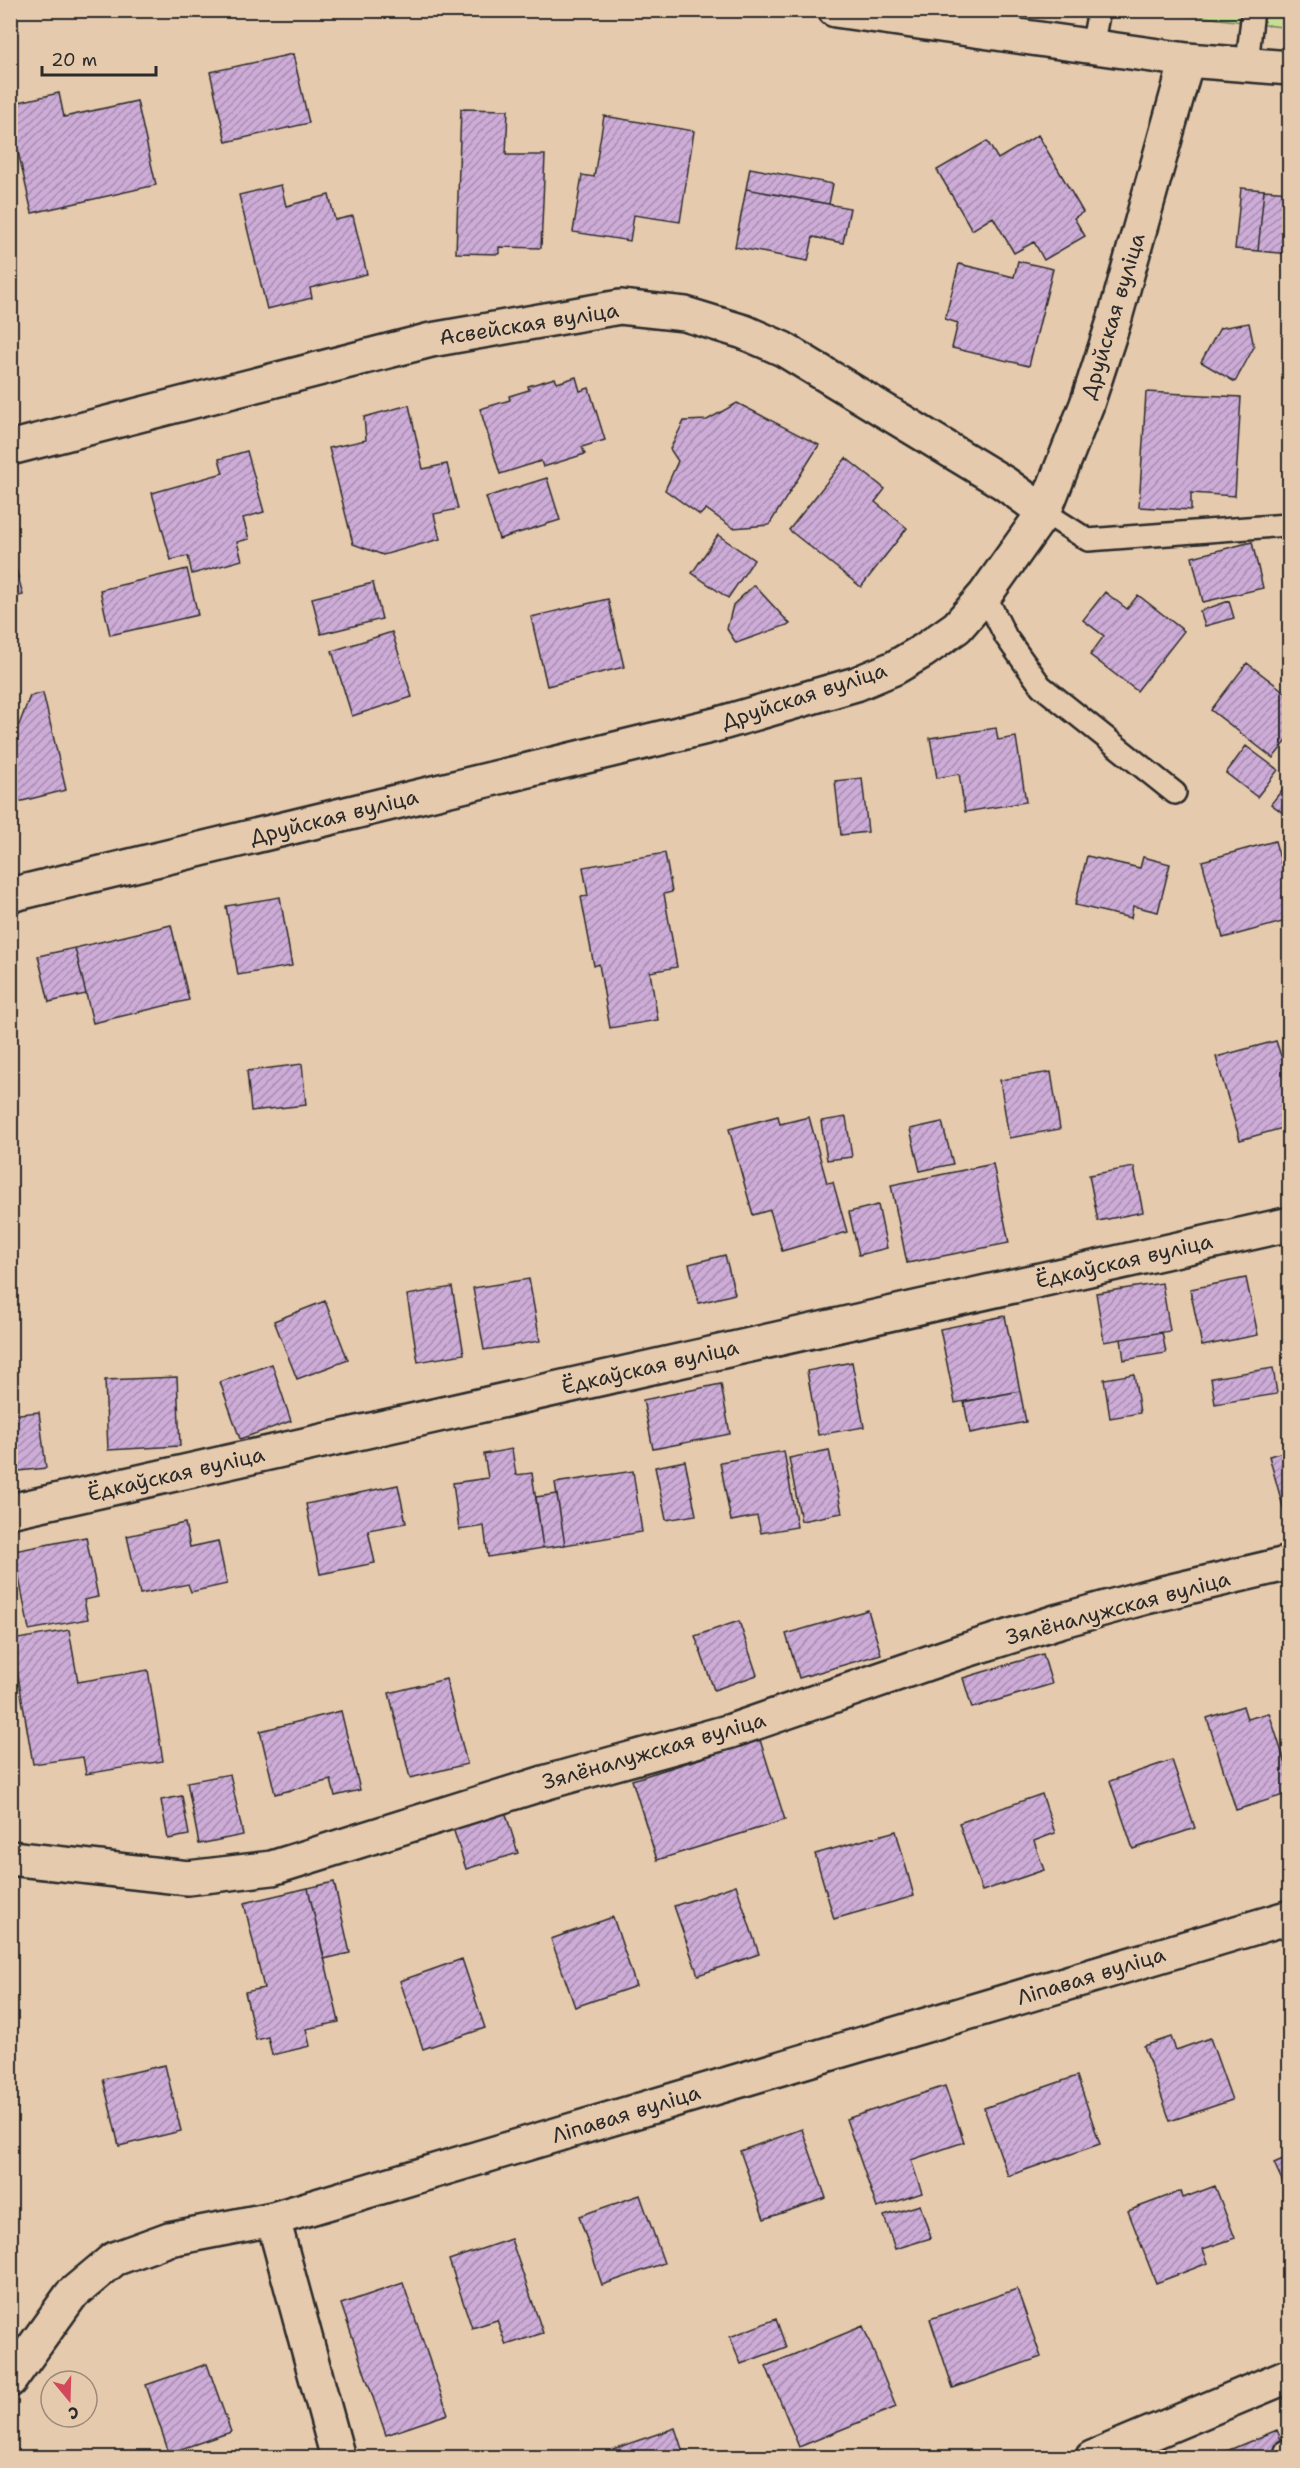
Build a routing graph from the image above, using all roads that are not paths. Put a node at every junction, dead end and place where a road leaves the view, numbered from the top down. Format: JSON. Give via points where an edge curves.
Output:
{"nodes":[{"id":1,"x":835,"y":10,"type":"edge"},
{"id":2,"x":1099,"y":10,"type":"edge"},
{"id":3,"x":1253,"y":10,"type":"edge"},
{"id":4,"x":1092,"y":47,"type":"junction"},
{"id":5,"x":1187,"y":60,"type":"junction"},
{"id":6,"x":1247,"y":64,"type":"junction"},
{"id":7,"x":1290,"y":68,"type":"edge"},
{"id":8,"x":10,"y":447,"type":"edge"},
{"id":9,"x":1044,"y":512,"type":"junction"},
{"id":10,"x":1290,"y":528,"type":"edge"},
{"id":11,"x":985,"y":595,"type":"junction"},
{"id":12,"x":1175,"y":793,"type":"dead end"},
{"id":13,"x":10,"y":895,"type":"edge"},
{"id":14,"x":1290,"y":1224,"type":"edge"},
{"id":15,"x":10,"y":1511,"type":"edge"},
{"id":16,"x":1290,"y":1563,"type":"edge"},
{"id":17,"x":10,"y":1858,"type":"edge"},
{"id":18,"x":1290,"y":1917,"type":"edge"},
{"id":19,"x":273,"y":2219,"type":"junction"},
{"id":20,"x":1290,"y":2375,"type":"edge"},
{"id":21,"x":10,"y":2380,"type":"edge"},
{"id":22,"x":338,"y":2457,"type":"edge"},
{"id":23,"x":1092,"y":2457,"type":"edge"}],
"edges":[{"from":1,"to":4,"type":"street"},
{"from":2,"to":4,"type":"lane"},
{"from":3,"to":6,"type":"lane"},
{"from":4,"to":5,"type":"street"},
{"from":5,"to":6,"type":"street"},
{"from":5,"to":9,"type":"street","name":"Друйская вуліца","via":[[1114,321],[1087,404]]},
{"from":6,"to":7,"type":"street"},
{"from":8,"to":9,"type":"street","name":"Асвейская вуліца","via":[[431,340],[620,307],[685,314],[744,332],[783,350],[985,471]]},
{"from":9,"to":10,"type":"lane","via":[[1088,540],[1287,525]]},
{"from":9,"to":11,"type":"street","name":"Друйская вуліца"},
{"from":11,"to":12,"type":"lane","via":[[1006,637],[1041,686]]},
{"from":11,"to":13,"type":"street","name":"Друйская вуліца","via":[[957,627],[894,668],[808,699],[704,728]]},
{"from":14,"to":15,"type":"street","name":"Ёдкаўская вуліца"},
{"from":16,"to":17,"type":"street","name":"Зялёналужская вуліца","via":[[1059,1621],[731,1731],[547,1782],[272,1868],[188,1878]]},
{"from":18,"to":19,"type":"street","name":"Ліпавая вуліца"},
{"from":19,"to":21,"type":"street","name":"Ліпавая вуліца","via":[[169,2239],[114,2259],[71,2295]]},
{"from":19,"to":22,"type":"street"},
{"from":20,"to":23,"type":"street"}]}
